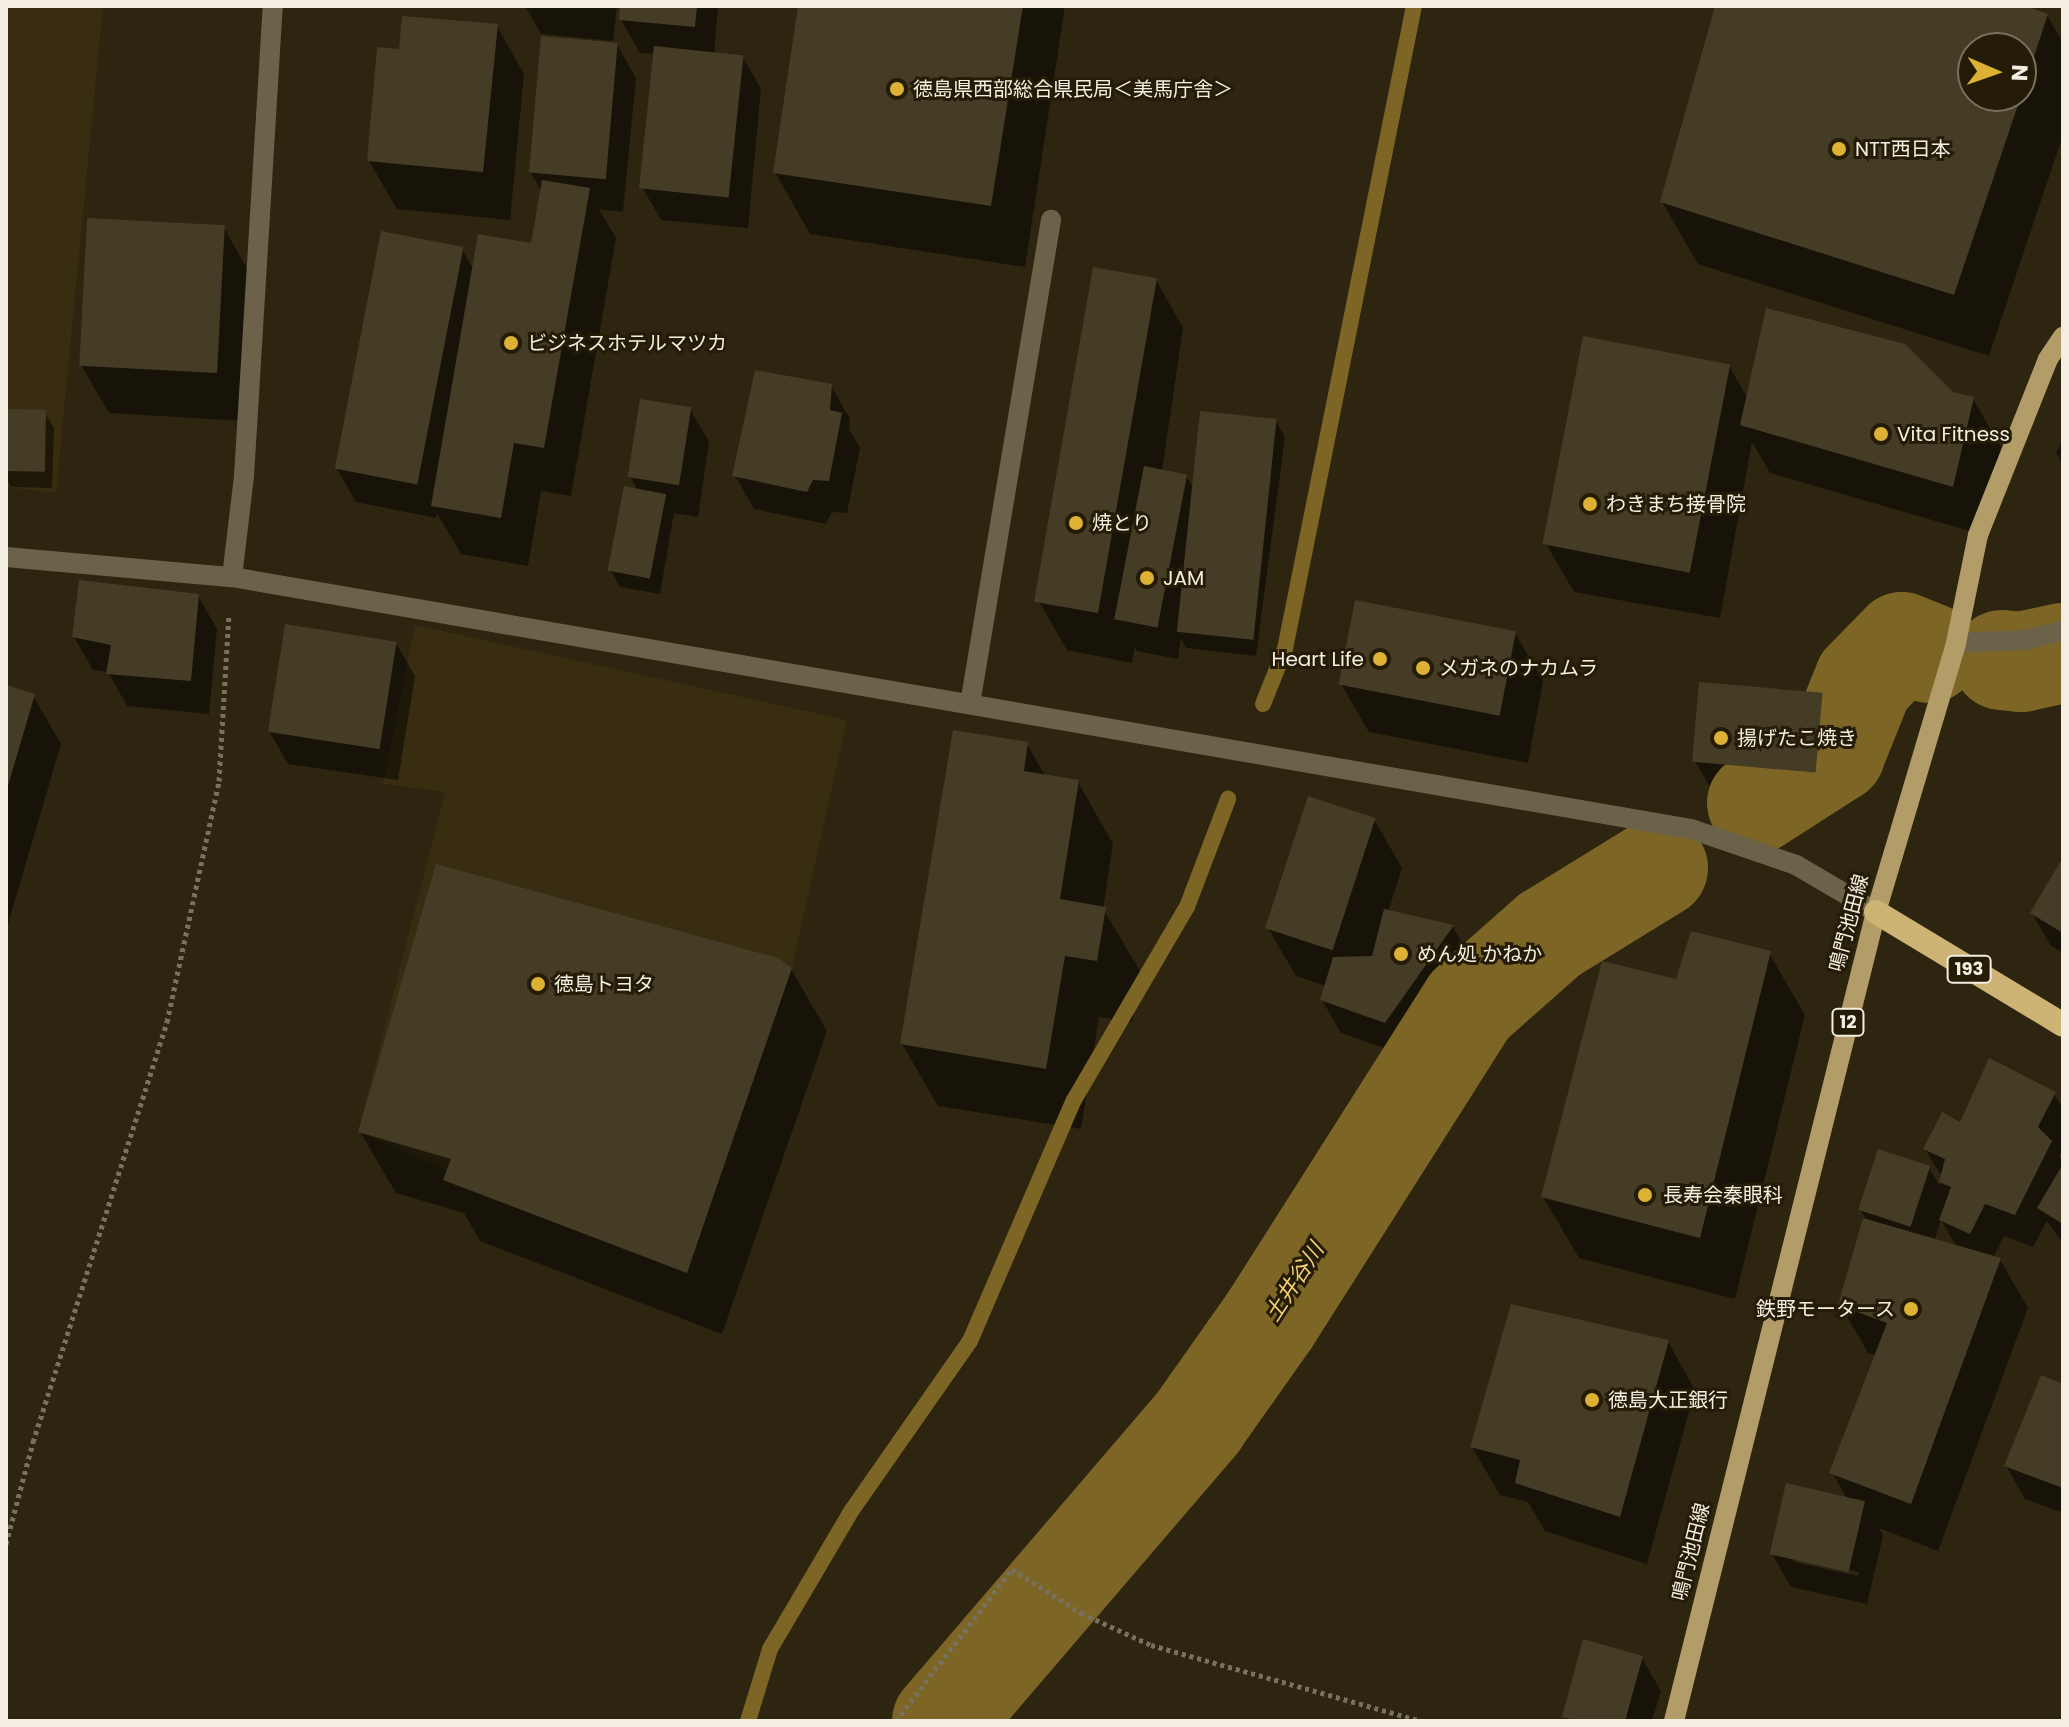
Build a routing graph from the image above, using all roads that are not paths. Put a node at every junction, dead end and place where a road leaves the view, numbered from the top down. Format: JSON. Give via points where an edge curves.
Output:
{"nodes":[{"id":1,"x":273,"y":6,"type":"edge"},
{"id":2,"x":1051,"y":220,"type":"dead end"},
{"id":3,"x":2063,"y":337,"type":"edge"},
{"id":4,"x":6,"y":557,"type":"edge"},
{"id":5,"x":232,"y":577,"type":"junction"},
{"id":6,"x":2063,"y":631,"type":"edge"},
{"id":7,"x":1956,"y":643,"type":"junction"},
{"id":8,"x":970,"y":704,"type":"junction"},
{"id":9,"x":1876,"y":912,"type":"junction"},
{"id":10,"x":2063,"y":1025,"type":"edge"},
{"id":11,"x":1674,"y":1721,"type":"edge"}],
"edges":[{"from":1,"to":5,"type":"street","via":[[244,476]]},
{"from":2,"to":8,"type":"street"},
{"from":3,"to":7,"type":"main road","name":"鳴門池田線","number":"12","via":[[2048,359],[1978,535]]},
{"from":4,"to":5,"type":"street"},
{"from":5,"to":8,"type":"street"},
{"from":6,"to":7,"type":"street","via":[[2026,640]]},
{"from":7,"to":9,"type":"main road","name":"鳴門池田線","number":"12"},
{"from":8,"to":9,"type":"street","via":[[1691,829],[1796,865]]},
{"from":9,"to":10,"type":"highway","number":"193"},
{"from":9,"to":11,"type":"main road","name":"鳴門池田線","number":"12"}]}
